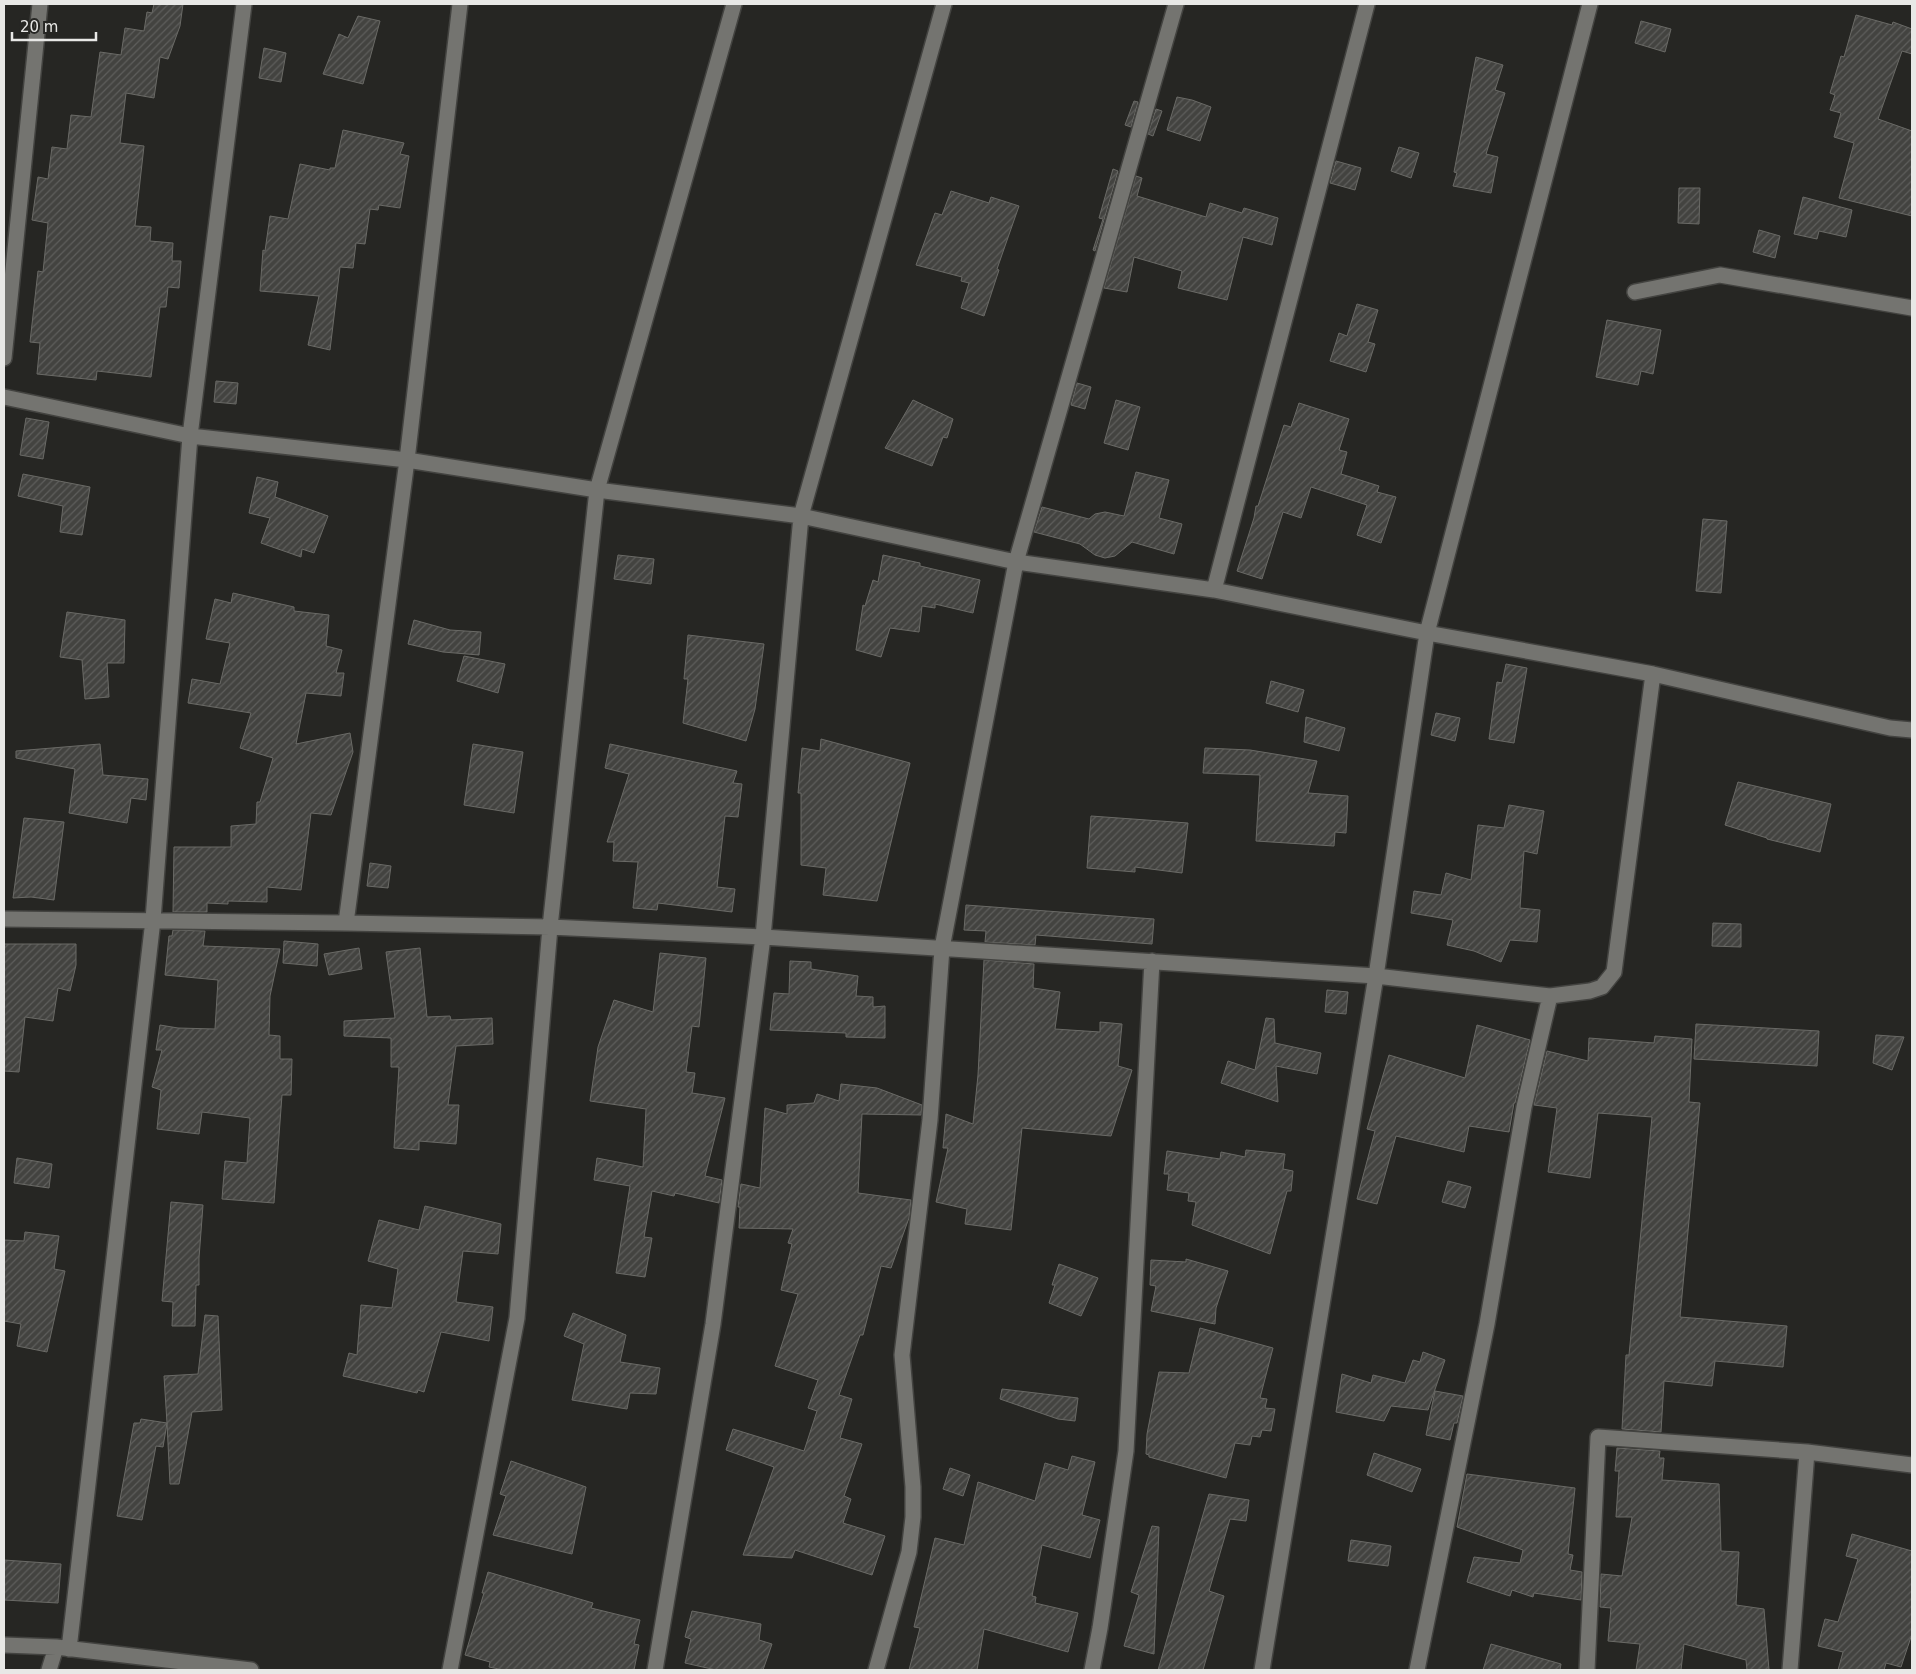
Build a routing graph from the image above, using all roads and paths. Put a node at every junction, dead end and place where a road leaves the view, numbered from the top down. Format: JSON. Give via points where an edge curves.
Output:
{"nodes":[{"id":1,"x":40,"y":4,"type":"edge"},
{"id":2,"x":244,"y":4,"type":"edge"},
{"id":3,"x":460,"y":4,"type":"edge"},
{"id":4,"x":734,"y":4,"type":"edge"},
{"id":5,"x":944,"y":4,"type":"edge"},
{"id":6,"x":1176,"y":4,"type":"edge"},
{"id":7,"x":1367,"y":4,"type":"edge"},
{"id":8,"x":1590,"y":4,"type":"edge"},
{"id":9,"x":1634,"y":292,"type":"dead end"},
{"id":10,"x":1912,"y":308,"type":"edge"},
{"id":11,"x":4,"y":358,"type":"edge"},
{"id":12,"x":4,"y":398,"type":"edge"},
{"id":13,"x":190,"y":436,"type":"junction"},
{"id":14,"x":407,"y":460,"type":"junction"},
{"id":15,"x":597,"y":490,"type":"junction"},
{"id":16,"x":801,"y":516,"type":"junction"},
{"id":17,"x":1016,"y":562,"type":"junction"},
{"id":18,"x":1214,"y":590,"type":"junction"},
{"id":19,"x":1427,"y":633,"type":"junction"},
{"id":20,"x":1653,"y":674,"type":"junction"},
{"id":21,"x":1912,"y":730,"type":"edge"},
{"id":22,"x":4,"y":919,"type":"edge"},
{"id":23,"x":153,"y":920,"type":"junction"},
{"id":24,"x":346,"y":923,"type":"junction"},
{"id":25,"x":550,"y":927,"type":"junction"},
{"id":26,"x":763,"y":937,"type":"junction"},
{"id":27,"x":942,"y":948,"type":"junction"},
{"id":28,"x":1152,"y":961,"type":"junction"},
{"id":29,"x":1376,"y":976,"type":"junction"},
{"id":30,"x":1550,"y":996,"type":"junction"},
{"id":31,"x":1807,"y":1452,"type":"junction"},
{"id":32,"x":1912,"y":1466,"type":"edge"},
{"id":33,"x":4,"y":1645,"type":"edge"},
{"id":34,"x":63,"y":1648,"type":"junction"},
{"id":35,"x":49,"y":1670,"type":"edge"},
{"id":36,"x":251,"y":1670,"type":"edge"},
{"id":37,"x":450,"y":1670,"type":"edge"},
{"id":38,"x":656,"y":1670,"type":"edge"},
{"id":39,"x":876,"y":1670,"type":"edge"},
{"id":40,"x":1092,"y":1670,"type":"edge"},
{"id":41,"x":1262,"y":1670,"type":"edge"},
{"id":42,"x":1417,"y":1670,"type":"edge"},
{"id":43,"x":1588,"y":1670,"type":"edge"},
{"id":44,"x":1790,"y":1670,"type":"edge"}],
"edges":[{"from":1,"to":11,"type":"street"},
{"from":2,"to":13,"type":"street"},
{"from":3,"to":14,"type":"street"},
{"from":4,"to":15,"type":"street"},
{"from":5,"to":16,"type":"street"},
{"from":6,"to":17,"type":"street"},
{"from":7,"to":18,"type":"street"},
{"from":8,"to":19,"type":"street"},
{"from":9,"to":10,"type":"street","via":[[1720,275]]},
{"from":12,"to":13,"type":"street"},
{"from":13,"to":14,"type":"street"},
{"from":13,"to":23,"type":"street"},
{"from":14,"to":15,"type":"street"},
{"from":14,"to":24,"type":"street"},
{"from":15,"to":16,"type":"street"},
{"from":15,"to":25,"type":"street"},
{"from":16,"to":17,"type":"street"},
{"from":16,"to":26,"type":"street"},
{"from":17,"to":18,"type":"street"},
{"from":17,"to":27,"type":"street"},
{"from":18,"to":19,"type":"street"},
{"from":19,"to":20,"type":"street"},
{"from":19,"to":29,"type":"street"},
{"from":20,"to":21,"type":"street","via":[[1890,728]]},
{"from":20,"to":30,"type":"street","via":[[1614,972],[1602,987]]},
{"from":22,"to":23,"type":"street"},
{"from":23,"to":24,"type":"street"},
{"from":23,"to":34,"type":"street"},
{"from":24,"to":25,"type":"street"},
{"from":25,"to":26,"type":"street"},
{"from":25,"to":37,"type":"street","via":[[517,1318]]},
{"from":26,"to":27,"type":"street"},
{"from":26,"to":38,"type":"street","via":[[713,1324]]},
{"from":27,"to":28,"type":"street"},
{"from":27,"to":39,"type":"street","via":[[930,1120],[902,1355],[913,1517],[909,1552]]},
{"from":28,"to":29,"type":"street"},
{"from":28,"to":40,"type":"street","via":[[1126,1451]]},
{"from":29,"to":30,"type":"street"},
{"from":29,"to":41,"type":"street"},
{"from":30,"to":42,"type":"street","via":[[1524,1108],[1487,1324]]},
{"from":31,"to":32,"type":"street"},
{"from":31,"to":43,"type":"street","via":[[1598,1437]]},
{"from":31,"to":44,"type":"street"},
{"from":33,"to":34,"type":"street"},
{"from":34,"to":35,"type":"street"},
{"from":34,"to":36,"type":"street"}]}
